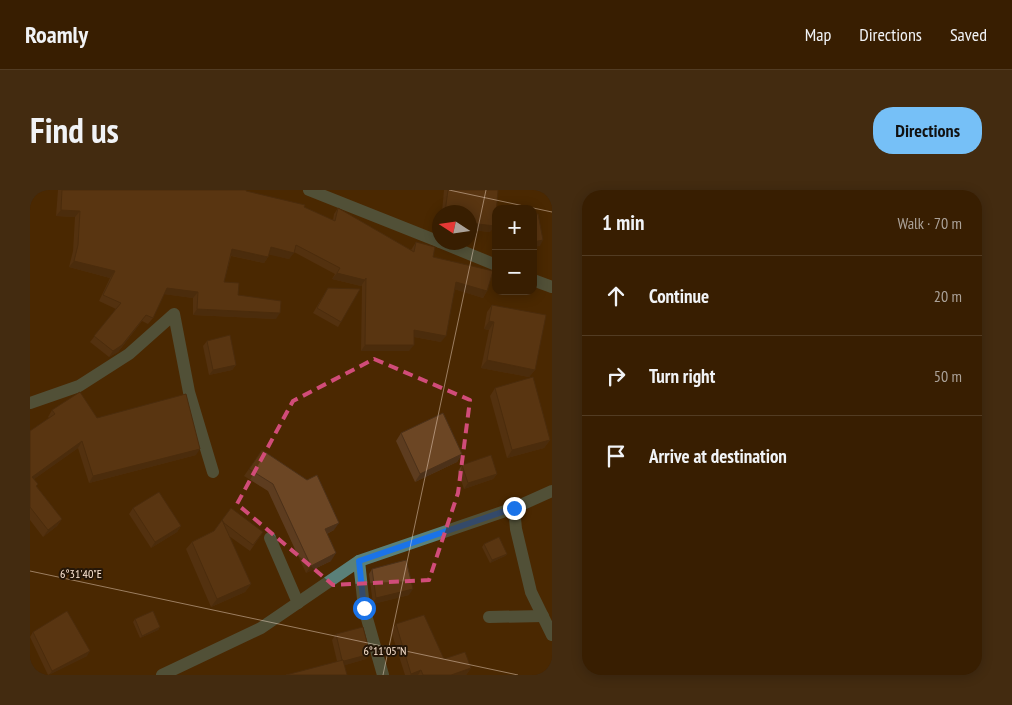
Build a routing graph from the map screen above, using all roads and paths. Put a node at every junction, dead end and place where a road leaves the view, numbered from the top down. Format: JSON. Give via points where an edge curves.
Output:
{"nodes":[{"id":1,"x":309,"y":190,"type":"edge"},
{"id":2,"x":432,"y":239,"type":"edge"},
{"id":3,"x":459,"y":250,"type":"edge"},
{"id":4,"x":492,"y":263,"type":"edge"},
{"id":5,"x":537,"y":281,"type":"edge"},
{"id":6,"x":552,"y":287,"type":"edge"},
{"id":7,"x":30,"y":403,"type":"edge"},
{"id":8,"x":213,"y":472,"type":"dead end"},
{"id":9,"x":552,"y":491,"type":"edge"},
{"id":10,"x":514,"y":508,"type":"junction"},
{"id":11,"x":270,"y":538,"type":"dead end"},
{"id":12,"x":359,"y":561,"type":"junction"},
{"id":13,"x":298,"y":603,"type":"junction"},
{"id":14,"x":543,"y":616,"type":"junction"},
{"id":15,"x":489,"y":617,"type":"dead end"},
{"id":16,"x":552,"y":635,"type":"edge"},
{"id":17,"x":162,"y":675,"type":"edge"},
{"id":18,"x":383,"y":675,"type":"edge"}],
"edges":[{"from":1,"to":2,"type":"street"},
{"from":3,"to":4,"type":"street"},
{"from":5,"to":6,"type":"street"},
{"from":7,"to":8,"type":"street","via":[[80,386],[129,354],[174,314],[189,392]]},
{"from":9,"to":10,"type":"street"},
{"from":10,"to":12,"type":"street"},
{"from":10,"to":14,"type":"street","via":[[531,592]]},
{"from":11,"to":13,"type":"street"},
{"from":12,"to":13,"type":"street"},
{"from":12,"to":18,"type":"street","via":[[364,608]]},
{"from":13,"to":17,"type":"street","via":[[261,628]]},
{"from":14,"to":15,"type":"street"},
{"from":14,"to":16,"type":"street"}]}
